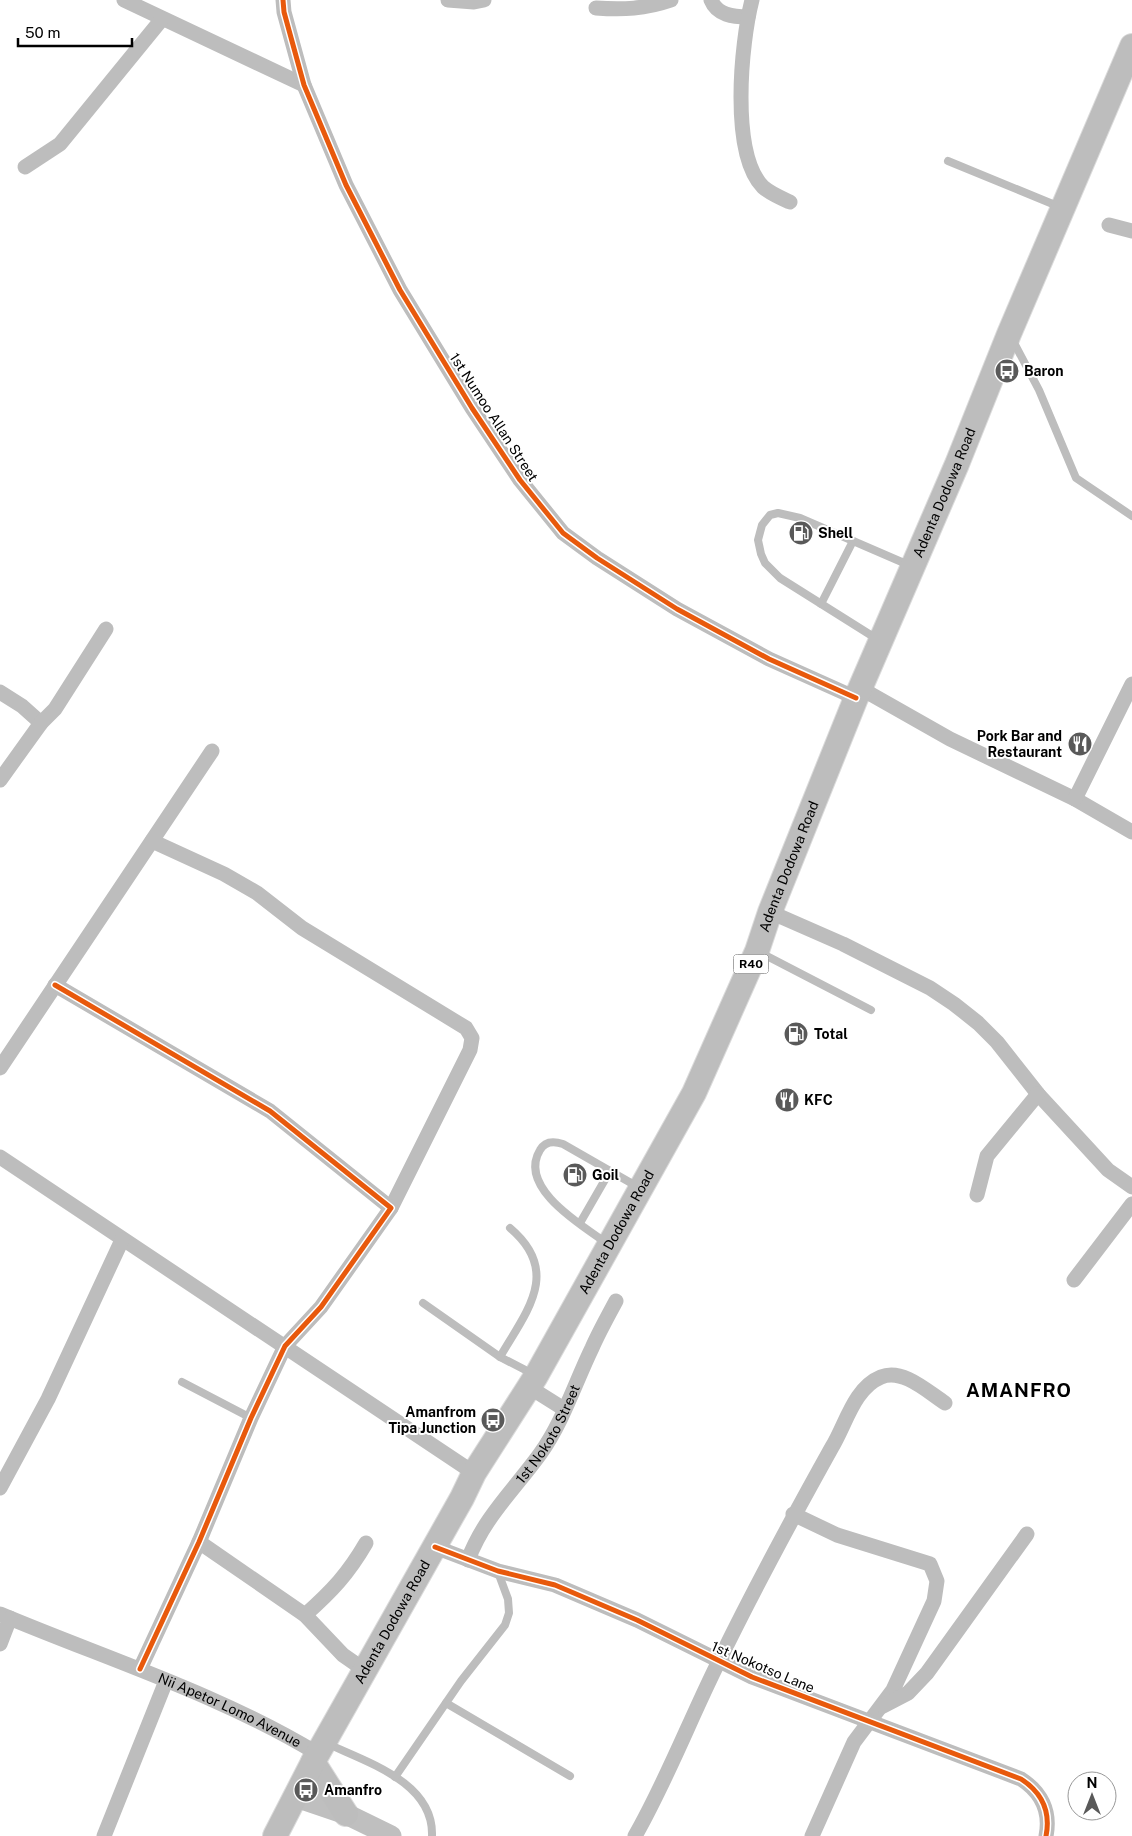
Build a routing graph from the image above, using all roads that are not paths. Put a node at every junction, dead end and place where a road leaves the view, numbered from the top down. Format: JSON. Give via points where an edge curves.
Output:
{"nodes":[{"id":1,"x":124,"y":0,"type":"edge"},
{"id":2,"x":283,"y":0,"type":"edge"},
{"id":3,"x":448,"y":0,"type":"edge"},
{"id":4,"x":484,"y":0,"type":"edge"},
{"id":5,"x":671,"y":0,"type":"edge"},
{"id":6,"x":711,"y":0,"type":"edge"},
{"id":7,"x":752,"y":0,"type":"edge"},
{"id":8,"x":596,"y":8,"type":"dead end"},
{"id":9,"x":748,"y":17,"type":"junction"},
{"id":10,"x":162,"y":19,"type":"junction"},
{"id":11,"x":1132,"y":46,"type":"edge"},
{"id":12,"x":304,"y":85,"type":"junction"},
{"id":13,"x":948,"y":161,"type":"dead end"},
{"id":14,"x":25,"y":167,"type":"dead end"},
{"id":15,"x":790,"y":202,"type":"dead end"},
{"id":16,"x":1062,"y":208,"type":"junction"},
{"id":17,"x":1108,"y":225,"type":"dead end"},
{"id":18,"x":1132,"y":231,"type":"edge"},
{"id":19,"x":1010,"y":334,"type":"junction"},
{"id":20,"x":1132,"y":516,"type":"edge"},
{"id":21,"x":853,"y":541,"type":"junction"},
{"id":22,"x":913,"y":567,"type":"junction"},
{"id":23,"x":822,"y":604,"type":"junction"},
{"id":24,"x":106,"y":629,"type":"dead end"},
{"id":25,"x":881,"y":642,"type":"junction"},
{"id":26,"x":1132,"y":684,"type":"edge"},
{"id":27,"x":0,"y":692,"type":"edge"},
{"id":28,"x":858,"y":693,"type":"junction"},
{"id":29,"x":41,"y":723,"type":"junction"},
{"id":30,"x":212,"y":752,"type":"dead end"},
{"id":31,"x":0,"y":780,"type":"edge"},
{"id":32,"x":1075,"y":799,"type":"junction"},
{"id":33,"x":1132,"y":832,"type":"edge"},
{"id":34,"x":152,"y":841,"type":"junction"},
{"id":35,"x":770,"y":912,"type":"junction"},
{"id":36,"x":757,"y":951,"type":"junction"},
{"id":37,"x":56,"y":985,"type":"junction"},
{"id":38,"x":871,"y":1010,"type":"dead end"},
{"id":39,"x":0,"y":1068,"type":"edge"},
{"id":40,"x":1038,"y":1094,"type":"junction"},
{"id":41,"x":0,"y":1157,"type":"edge"},
{"id":42,"x":610,"y":1171,"type":"junction"},
{"id":43,"x":1132,"y":1187,"type":"edge"},
{"id":44,"x":640,"y":1188,"type":"junction"},
{"id":45,"x":977,"y":1195,"type":"dead end"},
{"id":46,"x":1132,"y":1204,"type":"edge"},
{"id":47,"x":391,"y":1208,"type":"junction"},
{"id":48,"x":580,"y":1224,"type":"junction"},
{"id":49,"x":510,"y":1228,"type":"dead end"},
{"id":50,"x":122,"y":1240,"type":"junction"},
{"id":51,"x":610,"y":1245,"type":"junction"},
{"id":52,"x":1074,"y":1280,"type":"dead end"},
{"id":53,"x":616,"y":1301,"type":"dead end"},
{"id":54,"x":423,"y":1303,"type":"dead end"},
{"id":55,"x":285,"y":1346,"type":"junction"},
{"id":56,"x":500,"y":1357,"type":"junction"},
{"id":57,"x":533,"y":1381,"type":"junction"},
{"id":58,"x":182,"y":1382,"type":"dead end"},
{"id":59,"x":945,"y":1403,"type":"dead end"},
{"id":60,"x":564,"y":1409,"type":"junction"},
{"id":61,"x":251,"y":1418,"type":"junction"},
{"id":62,"x":474,"y":1473,"type":"junction"},
{"id":63,"x":0,"y":1488,"type":"edge"},
{"id":64,"x":793,"y":1514,"type":"junction"},
{"id":65,"x":1026,"y":1534,"type":"dead end"},
{"id":66,"x":199,"y":1542,"type":"junction"},
{"id":67,"x":366,"y":1543,"type":"dead end"},
{"id":68,"x":435,"y":1547,"type":"junction"},
{"id":69,"x":468,"y":1560,"type":"junction"},
{"id":70,"x":498,"y":1571,"type":"junction"},
{"id":71,"x":305,"y":1615,"type":"junction"},
{"id":72,"x":5,"y":1616,"type":"edge"},
{"id":73,"x":0,"y":1644,"type":"edge"},
{"id":74,"x":719,"y":1661,"type":"junction"},
{"id":75,"x":140,"y":1669,"type":"junction"},
{"id":76,"x":366,"y":1671,"type":"junction"},
{"id":77,"x":166,"y":1681,"type":"junction"},
{"id":78,"x":446,"y":1703,"type":"junction"},
{"id":79,"x":882,"y":1707,"type":"junction"},
{"id":80,"x":869,"y":1722,"type":"junction"},
{"id":81,"x":319,"y":1753,"type":"junction"},
{"id":82,"x":570,"y":1776,"type":"dead end"},
{"id":83,"x":395,"y":1777,"type":"junction"},
{"id":84,"x":296,"y":1797,"type":"junction"},
{"id":85,"x":346,"y":1814,"type":"junction"},
{"id":86,"x":104,"y":1836,"type":"edge"},
{"id":87,"x":275,"y":1836,"type":"edge"},
{"id":88,"x":391,"y":1836,"type":"edge"},
{"id":89,"x":432,"y":1836,"type":"edge"},
{"id":90,"x":635,"y":1836,"type":"edge"},
{"id":91,"x":812,"y":1836,"type":"edge"},
{"id":92,"x":1046,"y":1836,"type":"edge"}],
"edges":[{"from":1,"to":10,"type":"street"},
{"from":2,"to":12,"type":"street","name":"1st Numoo Allan Street"},
{"from":3,"to":4,"type":"street"},
{"from":5,"to":8,"type":"street","via":[[632,10]]},
{"from":6,"to":9,"type":"street","via":[[726,15]]},
{"from":7,"to":9,"type":"street"},
{"from":9,"to":15,"type":"street","via":[[742,96],[746,158],[763,187]]},
{"from":10,"to":12,"type":"street"},
{"from":10,"to":14,"type":"street","via":[[60,144]]},
{"from":11,"to":16,"type":"main road","name":"Adenta Dodowa Road","number":"R40"},
{"from":12,"to":28,"type":"street","name":"1st Numoo Allan Street","via":[[346,185],[400,290],[520,480],[563,533],[677,609],[769,659]]},
{"from":13,"to":16,"type":"lane"},
{"from":16,"to":19,"type":"main road","name":"Adenta Dodowa Road","number":"R40"},
{"from":17,"to":18,"type":"street"},
{"from":19,"to":20,"type":"lane","via":[[1039,390],[1076,478]]},
{"from":19,"to":22,"type":"main road","name":"Adenta Dodowa Road","number":"R40"},
{"from":21,"to":22,"type":"lane"},
{"from":21,"to":23,"type":"lane"},
{"from":21,"to":23,"type":"lane","via":[[800,518],[778,513],[770,515],[762,525],[758,540],[764,563],[780,578]]},
{"from":22,"to":25,"type":"main road","name":"Adenta Dodowa Road","number":"R40"},
{"from":23,"to":25,"type":"lane"},
{"from":24,"to":29,"type":"street","via":[[55,709]]},
{"from":25,"to":28,"type":"main road","name":"Adenta Dodowa Road","number":"R40"},
{"from":26,"to":32,"type":"street"},
{"from":27,"to":29,"type":"street"},
{"from":28,"to":32,"type":"street","name":"1st Numoo Allan Street"},
{"from":28,"to":35,"type":"main road","name":"Adenta Dodowa Road","number":"R40"},
{"from":29,"to":31,"type":"street"},
{"from":30,"to":34,"type":"street"},
{"from":32,"to":33,"type":"street","name":"1st Numoo Allan Street"},
{"from":34,"to":37,"type":"street"},
{"from":34,"to":47,"type":"street","via":[[257,893],[302,928],[466,1028],[472,1038],[470,1050]]},
{"from":35,"to":36,"type":"main road","name":"Adenta Dodowa Road","number":"R40"},
{"from":35,"to":40,"type":"street","via":[[843,944],[930,988],[954,1004],[997,1042]]},
{"from":36,"to":38,"type":"lane"},
{"from":36,"to":44,"type":"main road","name":"Adenta Dodowa Road","number":"R40","via":[[694,1093]]},
{"from":37,"to":39,"type":"street"},
{"from":37,"to":47,"type":"street","via":[[270,1112]]},
{"from":40,"to":43,"type":"street","via":[[1108,1170]]},
{"from":40,"to":45,"type":"street","via":[[987,1156]]},
{"from":41,"to":50,"type":"street"},
{"from":42,"to":44,"type":"lane"},
{"from":42,"to":48,"type":"lane"},
{"from":42,"to":48,"type":"lane","via":[[554,1142],[544,1144],[539,1151],[534,1165],[538,1181],[546,1195]]},
{"from":44,"to":51,"type":"main road","name":"Adenta Dodowa Road","number":"R40"},
{"from":46,"to":52,"type":"street"},
{"from":47,"to":55,"type":"street","via":[[321,1307]]},
{"from":48,"to":51,"type":"lane"},
{"from":49,"to":56,"type":"lane","via":[[526,1242],[535,1266],[537,1286],[532,1302]]},
{"from":50,"to":55,"type":"street"},
{"from":50,"to":63,"type":"street","via":[[48,1399]]},
{"from":51,"to":57,"type":"main road","name":"Adenta Dodowa Road","number":"R40"},
{"from":53,"to":60,"type":"street","name":"1st Nokoto Street"},
{"from":54,"to":56,"type":"lane"},
{"from":55,"to":61,"type":"street"},
{"from":55,"to":62,"type":"street"},
{"from":56,"to":57,"type":"lane"},
{"from":57,"to":60,"type":"street"},
{"from":57,"to":62,"type":"main road","name":"Adenta Dodowa Road","number":"R40"},
{"from":58,"to":61,"type":"lane"},
{"from":59,"to":64,"type":"street","via":[[909,1379],[895,1375],[872,1381],[860,1393]]},
{"from":60,"to":69,"type":"street","name":"1st Nokoto Street","via":[[540,1453],[489,1519]]},
{"from":61,"to":66,"type":"street"},
{"from":62,"to":68,"type":"main road","name":"Adenta Dodowa Road","number":"R40"},
{"from":64,"to":74,"type":"street"},
{"from":64,"to":79,"type":"street","via":[[837,1535],[930,1564],[934,1569],[937,1582],[934,1601]]},
{"from":65,"to":79,"type":"street","via":[[927,1673],[908,1693]]},
{"from":66,"to":71,"type":"street"},
{"from":66,"to":75,"type":"street"},
{"from":67,"to":71,"type":"street","via":[[350,1570]]},
{"from":68,"to":69,"type":"street","name":"1st Nokotso Lane"},
{"from":68,"to":76,"type":"main road","name":"Adenta Dodowa Road","number":"R40"},
{"from":69,"to":70,"type":"street","name":"1st Nokotso Lane"},
{"from":70,"to":74,"type":"street","name":"1st Nokotso Lane","via":[[563,1588]]},
{"from":70,"to":78,"type":"lane","via":[[508,1599],[509,1613],[505,1625]]},
{"from":71,"to":76,"type":"street","via":[[344,1655]]},
{"from":72,"to":73,"type":"street"},
{"from":72,"to":75,"type":"street","name":"Nii Apetor Lomo Avenue"},
{"from":74,"to":80,"type":"street","name":"1st Nokotso Lane"},
{"from":74,"to":90,"type":"street"},
{"from":75,"to":77,"type":"street","name":"Nii Apetor Lomo Avenue"},
{"from":76,"to":81,"type":"main road","name":"Adenta Dodowa Road","number":"R40"},
{"from":77,"to":81,"type":"street","name":"Nii Apetor Lomo Avenue","via":[[249,1716]]},
{"from":77,"to":86,"type":"street"},
{"from":78,"to":82,"type":"lane"},
{"from":78,"to":83,"type":"lane"},
{"from":79,"to":80,"type":"street"},
{"from":80,"to":91,"type":"street","via":[[854,1742]]},
{"from":80,"to":92,"type":"street","name":"1st Nokotso Lane","via":[[1021,1779],[1041,1797],[1047,1818]]},
{"from":81,"to":83,"type":"lane"},
{"from":81,"to":84,"type":"main road","name":"Adenta Dodowa Road","number":"R40"},
{"from":81,"to":85,"type":"main road"},
{"from":83,"to":89,"type":"lane","via":[[422,1800],[432,1826]]},
{"from":84,"to":85,"type":"street"},
{"from":84,"to":87,"type":"main road","name":"Adenta Dodowa Road","number":"R40"},
{"from":85,"to":88,"type":"street"}]}
